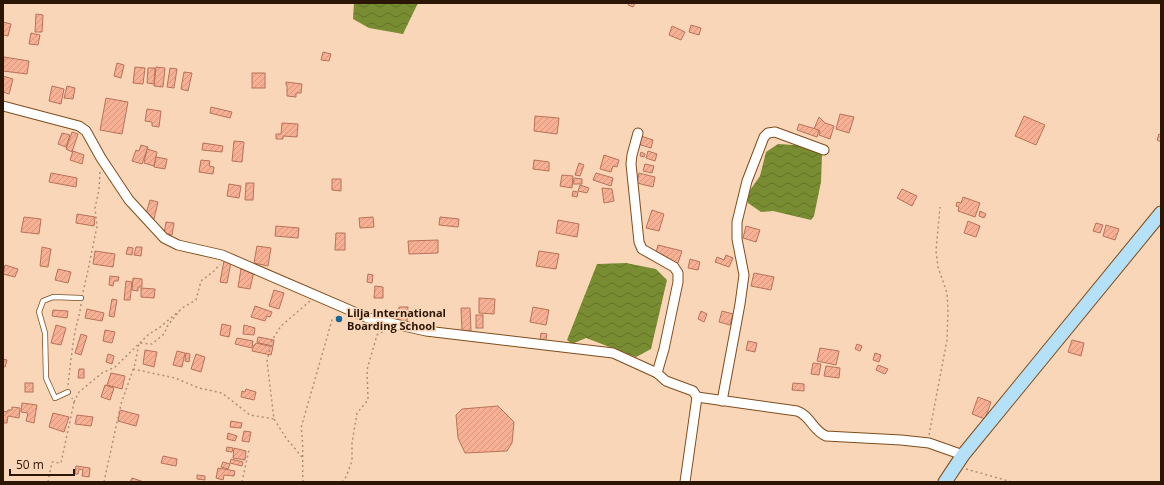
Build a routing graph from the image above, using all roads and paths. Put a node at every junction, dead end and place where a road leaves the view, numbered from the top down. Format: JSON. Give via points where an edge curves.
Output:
{"nodes":[{"id":1,"x":3,"y":106,"type":"edge"},
{"id":2,"x":638,"y":133,"type":"dead end"},
{"id":3,"x":824,"y":150,"type":"dead end"},
{"id":4,"x":101,"y":158,"type":"junction"},
{"id":5,"x":940,"y":206,"type":"dead end"},
{"id":6,"x":1161,"y":213,"type":"edge"},
{"id":7,"x":226,"y":256,"type":"junction"},
{"id":8,"x":316,"y":296,"type":"junction"},
{"id":9,"x":81,"y":298,"type":"junction"},
{"id":10,"x":182,"y":308,"type":"junction"},
{"id":11,"x":346,"y":308,"type":"junction"},
{"id":12,"x":395,"y":324,"type":"junction"},
{"id":13,"x":139,"y":343,"type":"junction"},
{"id":14,"x":133,"y":369,"type":"junction"},
{"id":15,"x":657,"y":373,"type":"junction"},
{"id":16,"x":68,"y":392,"type":"junction"},
{"id":17,"x":697,"y":397,"type":"junction"},
{"id":18,"x":722,"y":401,"type":"junction"},
{"id":19,"x":74,"y":402,"type":"junction"},
{"id":20,"x":274,"y":418,"type":"junction"},
{"id":21,"x":929,"y":444,"type":"junction"},
{"id":22,"x":249,"y":450,"type":"dead end"},
{"id":23,"x":963,"y":455,"type":"junction"},
{"id":24,"x":302,"y":457,"type":"junction"},
{"id":25,"x":955,"y":466,"type":"junction"},
{"id":26,"x":48,"y":482,"type":"edge"},
{"id":27,"x":104,"y":482,"type":"edge"},
{"id":28,"x":242,"y":482,"type":"edge"},
{"id":29,"x":303,"y":482,"type":"edge"},
{"id":30,"x":342,"y":482,"type":"edge"},
{"id":31,"x":686,"y":482,"type":"edge"},
{"id":32,"x":946,"y":482,"type":"edge"},
{"id":33,"x":1012,"y":482,"type":"edge"}],
"edges":[{"from":1,"to":4,"type":"street","via":[[84,128]]},
{"from":2,"to":15,"type":"street","via":[[631,164],[639,242],[642,249],[674,267],[678,272],[678,282]]},
{"from":3,"to":18,"type":"street","via":[[775,132],[764,137],[748,180],[737,222],[737,239],[744,275]]},
{"from":4,"to":7,"type":"street","via":[[130,200],[164,238],[178,245]]},
{"from":4,"to":9,"type":"path","via":[[95,208],[97,226]]},
{"from":5,"to":21,"type":"path","via":[[936,251],[938,267],[947,293],[947,340]]},
{"from":6,"to":23,"type":"main road"},
{"from":7,"to":8,"type":"street"},
{"from":7,"to":10,"type":"path","via":[[214,271],[201,281],[196,300]]},
{"from":8,"to":11,"type":"street"},
{"from":8,"to":20,"type":"path","via":[[281,326],[272,340],[267,361]]},
{"from":9,"to":16,"type":"path"},
{"from":9,"to":16,"type":"lane","via":[[53,297],[44,301],[39,312],[46,333],[46,378],[55,398]]},
{"from":10,"to":13,"type":"path"},
{"from":10,"to":13,"type":"path","via":[[164,334],[152,344]]},
{"from":11,"to":12,"type":"street","via":[[368,318]]},
{"from":11,"to":24,"type":"path","via":[[332,320],[301,428],[304,441]]},
{"from":12,"to":15,"type":"street","via":[[426,331],[613,353]]},
{"from":12,"to":30,"type":"path","via":[[377,335],[367,370],[368,400],[357,413],[352,461]]},
{"from":13,"to":14,"type":"path"},
{"from":13,"to":19,"type":"path","via":[[115,367],[102,373],[79,392]]},
{"from":14,"to":20,"type":"path","via":[[175,378],[199,388],[222,393],[250,415]]},
{"from":14,"to":27,"type":"path","via":[[121,404]]},
{"from":15,"to":17,"type":"street","via":[[666,381],[692,391]]},
{"from":16,"to":19,"type":"path"},
{"from":17,"to":18,"type":"street"},
{"from":17,"to":31,"type":"street"},
{"from":18,"to":21,"type":"street","via":[[802,412],[820,433],[826,436]]},
{"from":19,"to":26,"type":"path","via":[[61,463],[52,462]]},
{"from":20,"to":24,"type":"path"},
{"from":21,"to":23,"type":"street"},
{"from":22,"to":28,"type":"path"},
{"from":23,"to":25,"type":"main road"},
{"from":24,"to":29,"type":"path"},
{"from":25,"to":32,"type":"main road"},
{"from":25,"to":33,"type":"path"}]}
